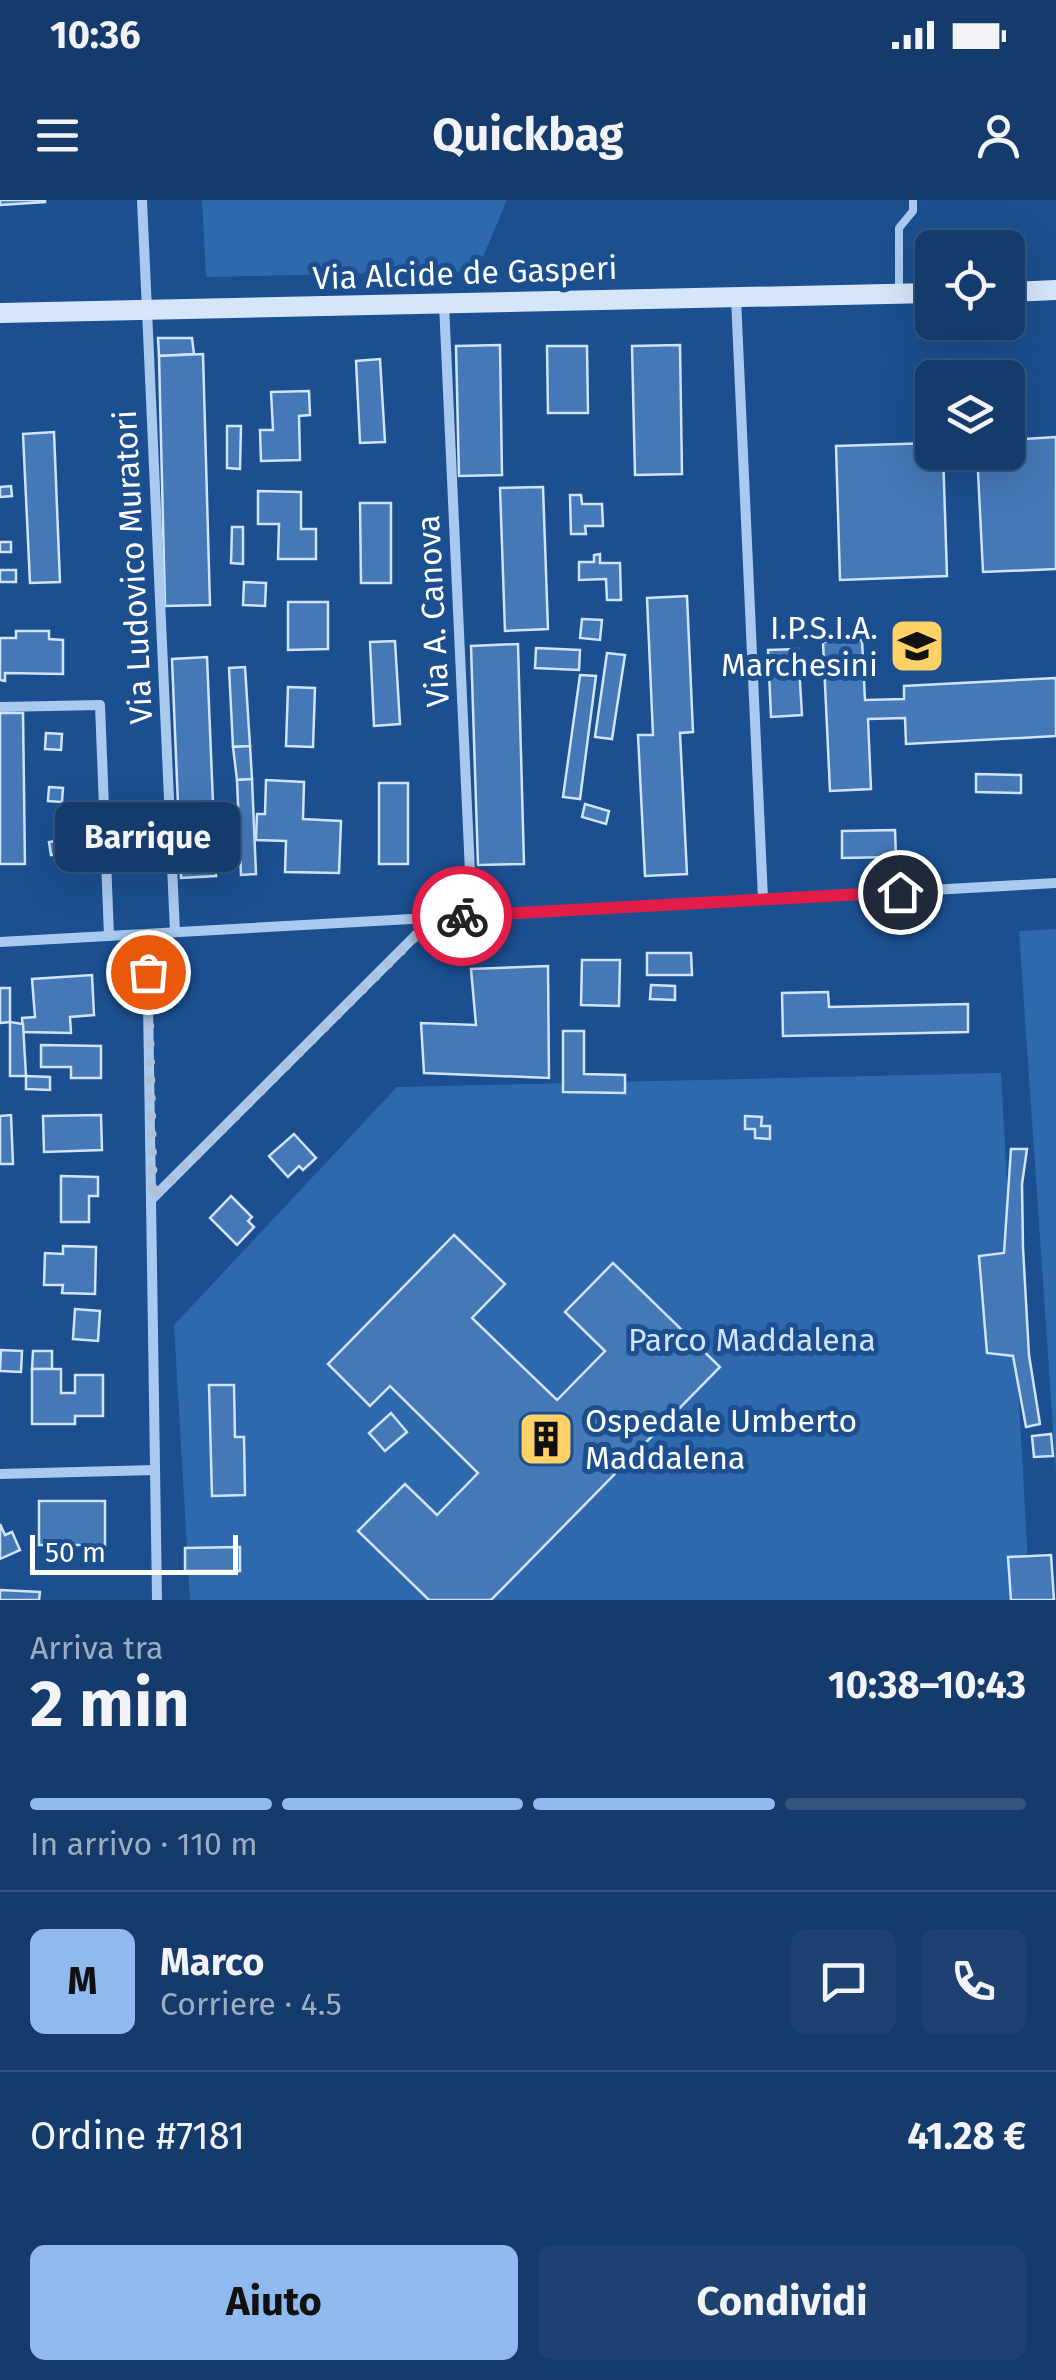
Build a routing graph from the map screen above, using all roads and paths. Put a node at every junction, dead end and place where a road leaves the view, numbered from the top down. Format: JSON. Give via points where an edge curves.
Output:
{"nodes":[{"id":1,"x":142,"y":200,"type":"edge"},
{"id":2,"x":913,"y":200,"type":"edge"},
{"id":3,"x":1056,"y":290,"type":"edge"},
{"id":4,"x":1025,"y":291,"type":"edge"},
{"id":5,"x":899,"y":294,"type":"junction"},
{"id":6,"x":915,"y":294,"type":"edge"},
{"id":7,"x":736,"y":298,"type":"junction"},
{"id":8,"x":444,"y":304,"type":"junction"},
{"id":9,"x":147,"y":311,"type":"junction"},
{"id":10,"x":0,"y":314,"type":"edge"},
{"id":11,"x":0,"y":706,"type":"edge"},
{"id":12,"x":1056,"y":883,"type":"edge"},
{"id":13,"x":763,"y":900,"type":"junction"},
{"id":14,"x":472,"y":916,"type":"junction"},
{"id":15,"x":434,"y":918,"type":"junction"},
{"id":16,"x":175,"y":932,"type":"junction"},
{"id":17,"x":147,"y":934,"type":"junction"},
{"id":18,"x":109,"y":936,"type":"junction"},
{"id":19,"x":0,"y":942,"type":"edge"},
{"id":20,"x":153,"y":1198,"type":"junction"},
{"id":21,"x":155,"y":1470,"type":"junction"},
{"id":22,"x":0,"y":1474,"type":"edge"},
{"id":23,"x":157,"y":1600,"type":"edge"}],
"edges":[{"from":1,"to":9,"type":"street","name":"Via Ludovico Muratori"},
{"from":2,"to":5,"type":"lane","via":[[899,228]]},
{"from":3,"to":4,"type":"street"},
{"from":5,"to":6,"type":"street","name":"Via Alcide de Gasperi"},
{"from":5,"to":7,"type":"street","name":"Via Alcide de Gasperi"},
{"from":7,"to":8,"type":"street","name":"Via Alcide de Gasperi"},
{"from":7,"to":13,"type":"street"},
{"from":8,"to":9,"type":"street","name":"Via Alcide de Gasperi"},
{"from":8,"to":14,"type":"street","name":"Via A. Canova"},
{"from":9,"to":10,"type":"street","name":"Via Alcide de Gasperi"},
{"from":9,"to":16,"type":"street","name":"Via Ludovico Muratori"},
{"from":11,"to":18,"type":"street","via":[[100,705]]},
{"from":12,"to":13,"type":"street"},
{"from":13,"to":14,"type":"street"},
{"from":14,"to":15,"type":"street"},
{"from":15,"to":16,"type":"street"},
{"from":15,"to":20,"type":"street"},
{"from":16,"to":17,"type":"street"},
{"from":17,"to":18,"type":"street"},
{"from":17,"to":20,"type":"street"},
{"from":18,"to":19,"type":"street"},
{"from":20,"to":21,"type":"street"},
{"from":21,"to":22,"type":"street"},
{"from":21,"to":23,"type":"street"}]}
